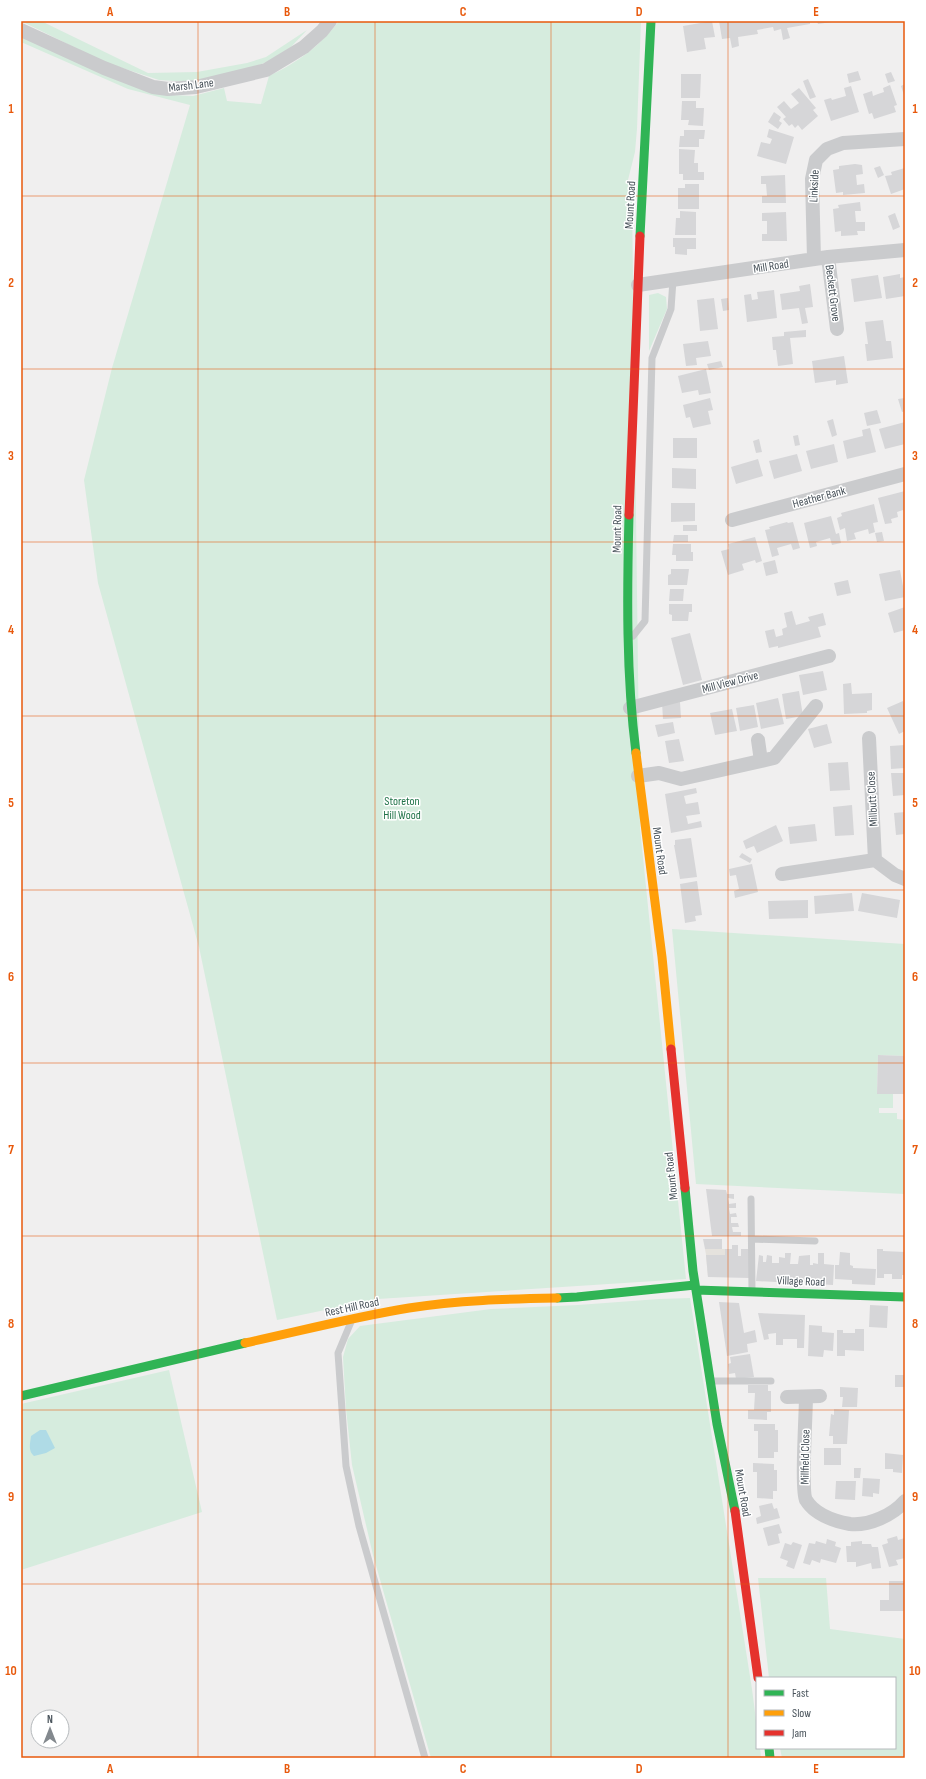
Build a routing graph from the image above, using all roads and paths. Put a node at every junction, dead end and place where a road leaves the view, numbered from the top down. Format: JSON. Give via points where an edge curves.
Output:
{"nodes":[{"id":1,"x":330,"y":21,"type":"edge"},
{"id":2,"x":651,"y":21,"type":"edge"},
{"id":3,"x":21,"y":30,"type":"edge"},
{"id":4,"x":905,"y":139,"type":"edge"},
{"id":5,"x":905,"y":250,"type":"edge"},
{"id":6,"x":828,"y":257,"type":"junction"},
{"id":7,"x":814,"y":259,"type":"junction"},
{"id":8,"x":673,"y":280,"type":"junction"},
{"id":9,"x":638,"y":285,"type":"junction"},
{"id":10,"x":837,"y":329,"type":"dead end"},
{"id":11,"x":905,"y":474,"type":"edge"},
{"id":12,"x":732,"y":520,"type":"dead end"},
{"id":13,"x":628,"y":642,"type":"junction"},
{"id":14,"x":829,"y":656,"type":"dead end"},
{"id":15,"x":816,"y":706,"type":"dead end"},
{"id":16,"x":630,"y":708,"type":"junction"},
{"id":17,"x":869,"y":738,"type":"dead end"},
{"id":18,"x":758,"y":740,"type":"dead end"},
{"id":19,"x":761,"y":761,"type":"junction"},
{"id":20,"x":638,"y":776,"type":"junction"},
{"id":21,"x":875,"y":860,"type":"junction"},
{"id":22,"x":782,"y":874,"type":"dead end"},
{"id":23,"x":905,"y":879,"type":"edge"},
{"id":24,"x":751,"y":1199,"type":"dead end"},
{"id":25,"x":752,"y":1239,"type":"junction"},
{"id":26,"x":815,"y":1241,"type":"dead end"},
{"id":27,"x":696,"y":1287,"type":"junction"},
{"id":28,"x":752,"y":1291,"type":"junction"},
{"id":29,"x":905,"y":1297,"type":"edge"},
{"id":30,"x":352,"y":1319,"type":"junction"},
{"id":31,"x":710,"y":1381,"type":"junction"},
{"id":32,"x":771,"y":1381,"type":"dead end"},
{"id":33,"x":21,"y":1396,"type":"edge"},
{"id":34,"x":787,"y":1397,"type":"dead end"},
{"id":35,"x":905,"y":1501,"type":"edge"},
{"id":36,"x":758,"y":1677,"type":"edge"},
{"id":37,"x":425,"y":1758,"type":"edge"}],
"edges":[{"from":1,"to":3,"type":"street","name":"Marsh Lane","via":[[304,47],[266,70],[196,87],[168,89],[153,87],[104,68]]},
{"from":2,"to":9,"type":"main road","name":"Mount Road"},
{"from":4,"to":7,"type":"street","name":"Linkside","via":[[843,143],[827,149],[816,160],[812,179]]},
{"from":5,"to":6,"type":"street","name":"Mill Road"},
{"from":6,"to":7,"type":"street","name":"Mill Road"},
{"from":6,"to":10,"type":"street","name":"Beckett Grove"},
{"from":7,"to":8,"type":"street","name":"Mill Road"},
{"from":8,"to":9,"type":"street","name":"Mill Road"},
{"from":8,"to":13,"type":"lane","via":[[671,309],[652,358],[645,621]]},
{"from":9,"to":13,"type":"main road","name":"Mount Road","via":[[629,526]]},
{"from":11,"to":12,"type":"street","name":"Heather Bank"},
{"from":13,"to":16,"type":"main road","name":"Mount Road"},
{"from":14,"to":16,"type":"street","name":"Mill View Drive"},
{"from":15,"to":19,"type":"street","via":[[774,758]]},
{"from":16,"to":20,"type":"main road","name":"Mount Road"},
{"from":17,"to":21,"type":"street","name":"Millbutt Close"},
{"from":18,"to":19,"type":"street"},
{"from":19,"to":20,"type":"street","via":[[681,779],[659,773]]},
{"from":20,"to":27,"type":"main road","name":"Mount Road","via":[[662,957]]},
{"from":21,"to":22,"type":"street"},
{"from":21,"to":23,"type":"street"},
{"from":24,"to":25,"type":"lane"},
{"from":25,"to":26,"type":"lane"},
{"from":25,"to":28,"type":"lane"},
{"from":27,"to":28,"type":"main road","name":"Village Road"},
{"from":27,"to":30,"type":"main road","name":"Rest Hill Road","via":[[577,1297],[500,1299],[425,1306]]},
{"from":27,"to":31,"type":"main road","name":"Mount Road"},
{"from":28,"to":29,"type":"main road","name":"Village Road"},
{"from":30,"to":33,"type":"main road","name":"Rest Hill Road"},
{"from":30,"to":37,"type":"lane","via":[[338,1353],[346,1466],[359,1526]]},
{"from":31,"to":32,"type":"lane"},
{"from":31,"to":36,"type":"main road","name":"Mount Road","via":[[734,1506]]},
{"from":34,"to":35,"type":"street","name":"Millfield Close","via":[[813,1397],[804,1483],[805,1499],[819,1513],[836,1522],[855,1524],[874,1521],[901,1506]]}]}
